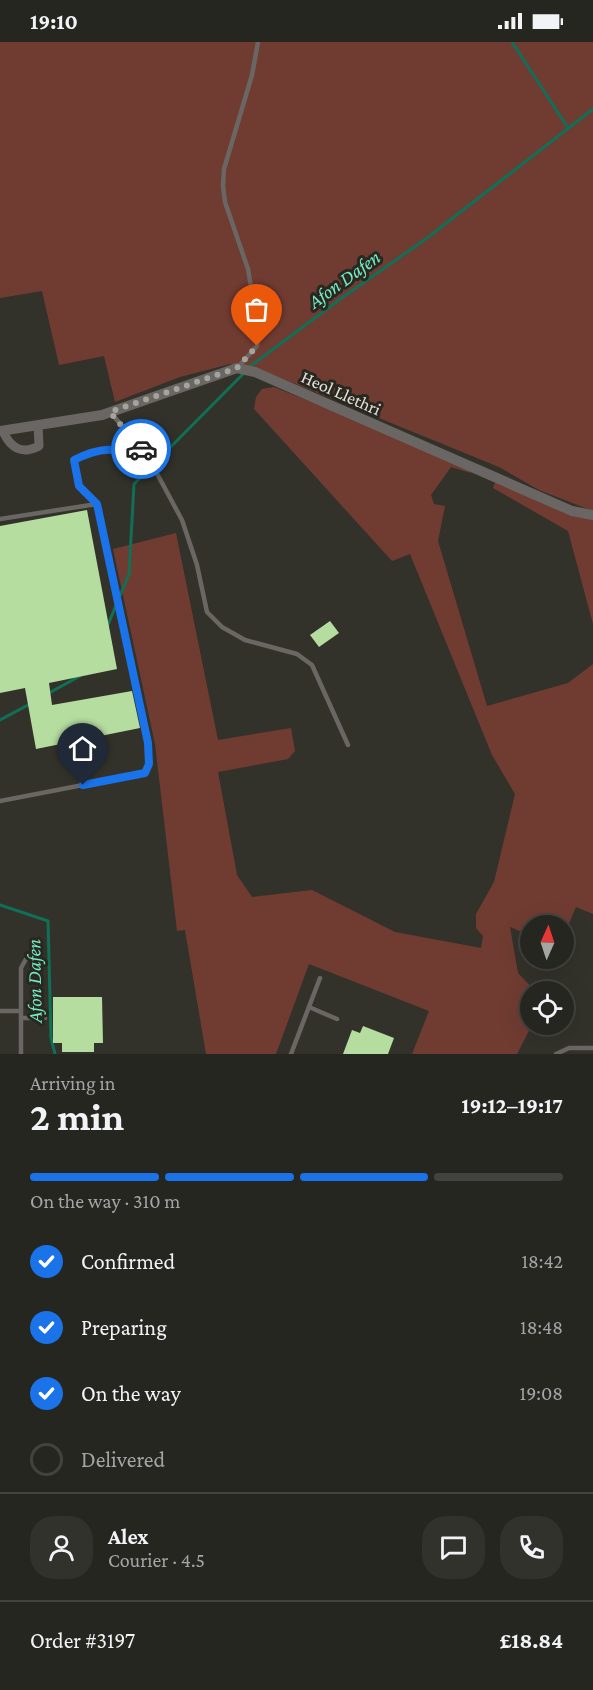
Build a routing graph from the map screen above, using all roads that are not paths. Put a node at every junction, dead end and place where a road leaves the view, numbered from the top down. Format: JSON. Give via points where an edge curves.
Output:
{"nodes":[{"id":1,"x":258,"y":42,"type":"edge"},
{"id":2,"x":237,"y":368,"type":"junction"},
{"id":3,"x":110,"y":412,"type":"junction"},
{"id":4,"x":38,"y":425,"type":"junction"},
{"id":5,"x":2,"y":431,"type":"edge"},
{"id":6,"x":147,"y":455,"type":"junction"},
{"id":7,"x":97,"y":504,"type":"junction"},
{"id":8,"x":593,"y":515,"type":"edge"},
{"id":9,"x":0,"y":519,"type":"edge"},
{"id":10,"x":348,"y":745,"type":"dead end"},
{"id":11,"x":0,"y":801,"type":"edge"},
{"id":12,"x":37,"y":955,"type":"dead end"},
{"id":13,"x":320,"y":978,"type":"dead end"},
{"id":14,"x":309,"y":1007,"type":"junction"},
{"id":15,"x":0,"y":1011,"type":"edge"},
{"id":16,"x":21,"y":1014,"type":"junction"},
{"id":17,"x":45,"y":1018,"type":"dead end"},
{"id":18,"x":337,"y":1019,"type":"dead end"},
{"id":19,"x":593,"y":1048,"type":"edge"},
{"id":20,"x":21,"y":1054,"type":"edge"},
{"id":21,"x":291,"y":1054,"type":"edge"},
{"id":22,"x":556,"y":1054,"type":"edge"}],
"edges":[{"from":1,"to":2,"type":"lane","via":[[224,169],[225,202],[248,268],[259,336],[257,346]]},
{"from":2,"to":3,"type":"street"},
{"from":2,"to":8,"type":"street","name":"Heol Llethri","via":[[255,372],[572,510]]},
{"from":3,"to":4,"type":"street"},
{"from":3,"to":6,"type":"lane"},
{"from":4,"to":5,"type":"street"},
{"from":4,"to":5,"type":"street","via":[[39,446],[31,451],[21,451],[12,445]]},
{"from":6,"to":7,"type":"lane","via":[[117,448],[95,449],[74,460],[79,486]]},
{"from":6,"to":10,"type":"lane","via":[[182,520],[207,612],[222,627],[245,640],[297,654],[312,665]]},
{"from":7,"to":9,"type":"lane"},
{"from":7,"to":11,"type":"lane","via":[[146,732],[149,764],[145,773]]},
{"from":12,"to":16,"type":"lane","via":[[26,958],[21,968]]},
{"from":13,"to":14,"type":"lane"},
{"from":14,"to":18,"type":"lane"},
{"from":14,"to":21,"type":"lane"},
{"from":15,"to":16,"type":"lane"},
{"from":16,"to":17,"type":"lane"},
{"from":16,"to":20,"type":"lane"},
{"from":19,"to":22,"type":"lane","via":[[569,1048]]}]}
